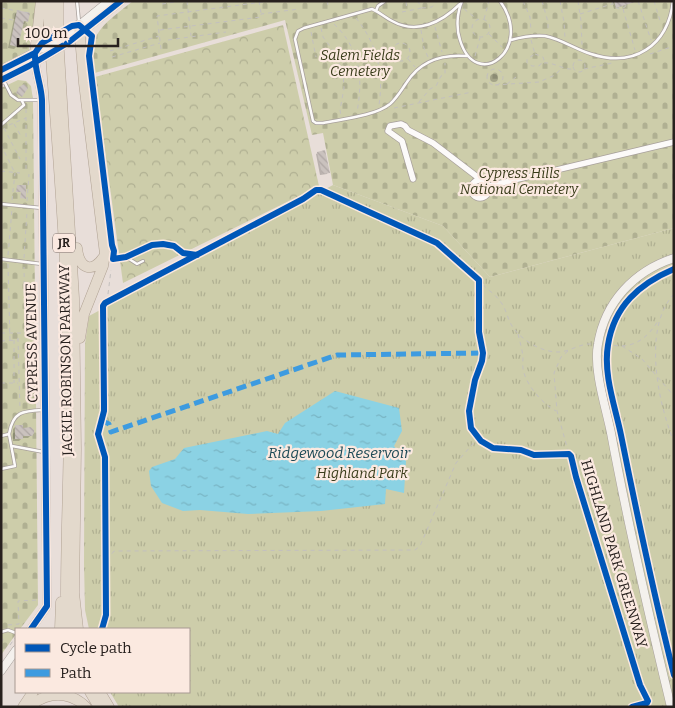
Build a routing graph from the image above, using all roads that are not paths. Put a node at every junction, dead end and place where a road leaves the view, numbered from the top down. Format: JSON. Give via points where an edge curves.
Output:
{"nodes":[{"id":1,"x":41,"y":1,"type":"edge"},
{"id":2,"x":50,"y":1,"type":"edge"},
{"id":3,"x":58,"y":1,"type":"edge"},
{"id":4,"x":77,"y":1,"type":"edge"},
{"id":5,"x":109,"y":1,"type":"edge"},
{"id":6,"x":121,"y":1,"type":"edge"},
{"id":7,"x":386,"y":1,"type":"edge"},
{"id":8,"x":500,"y":1,"type":"edge"},
{"id":9,"x":673,"y":1,"type":"edge"},
{"id":10,"x":461,"y":4,"type":"edge"},
{"id":11,"x":376,"y":10,"type":"junction"},
{"id":12,"x":80,"y":29,"type":"junction"},
{"id":13,"x":68,"y":39,"type":"junction"},
{"id":14,"x":511,"y":40,"type":"junction"},
{"id":15,"x":39,"y":50,"type":"junction"},
{"id":16,"x":467,"y":56,"type":"junction"},
{"id":17,"x":34,"y":63,"type":"junction"},
{"id":18,"x":1,"y":70,"type":"edge"},
{"id":19,"x":2,"y":80,"type":"edge"},
{"id":20,"x":42,"y":100,"type":"junction"},
{"id":21,"x":22,"y":101,"type":"junction"},
{"id":22,"x":2,"y":127,"type":"edge"},
{"id":23,"x":674,"y":142,"type":"edge"},
{"id":24,"x":413,"y":178,"type":"dead end"},
{"id":25,"x":480,"y":179,"type":"junction"},
{"id":26,"x":489,"y":186,"type":"junction"},
{"id":27,"x":1,"y":204,"type":"edge"},
{"id":28,"x":69,"y":204,"type":"junction"},
{"id":29,"x":43,"y":208,"type":"junction"},
{"id":30,"x":105,"y":254,"type":"junction"},
{"id":31,"x":674,"y":258,"type":"edge"},
{"id":32,"x":1,"y":259,"type":"edge"},
{"id":33,"x":143,"y":261,"type":"dead end"},
{"id":34,"x":44,"y":264,"type":"junction"},
{"id":35,"x":76,"y":389,"type":"junction"},
{"id":36,"x":45,"y":410,"type":"junction"},
{"id":37,"x":9,"y":434,"type":"junction"},
{"id":38,"x":1,"y":436,"type":"edge"},
{"id":39,"x":12,"y":446,"type":"junction"},
{"id":40,"x":46,"y":452,"type":"junction"},
{"id":41,"x":1,"y":469,"type":"edge"},
{"id":42,"x":67,"y":546,"type":"junction"},
{"id":43,"x":32,"y":628,"type":"edge"},
{"id":44,"x":60,"y":628,"type":"edge"},
{"id":45,"x":69,"y":628,"type":"edge"},
{"id":46,"x":78,"y":628,"type":"edge"},
{"id":47,"x":1,"y":632,"type":"edge"},
{"id":48,"x":15,"y":633,"type":"edge"},
{"id":49,"x":15,"y":651,"type":"edge"},
{"id":50,"x":1,"y":671,"type":"edge"},
{"id":51,"x":33,"y":693,"type":"edge"},
{"id":52,"x":91,"y":693,"type":"edge"},
{"id":53,"x":101,"y":693,"type":"edge"},
{"id":54,"x":23,"y":707,"type":"edge"},
{"id":55,"x":30,"y":707,"type":"edge"},
{"id":56,"x":86,"y":707,"type":"edge"},
{"id":57,"x":99,"y":707,"type":"edge"},
{"id":58,"x":109,"y":707,"type":"edge"},
{"id":59,"x":671,"y":707,"type":"edge"}],
"edges":[{"from":1,"to":15,"type":"highway"},
{"from":2,"to":42,"type":"highway","name":"JACKIE ROBINSON PARKWAY","number":"JR","via":[[67,319]]},
{"from":3,"to":28,"type":"highway","name":"JACKIE ROBINSON PARKWAY","number":"JR"},
{"from":4,"to":12,"type":"lane"},
{"from":5,"to":12,"type":"street"},
{"from":6,"to":12,"type":"street"},
{"from":7,"to":11,"type":"lane"},
{"from":8,"to":14,"type":"lane","via":[[506,9]]},
{"from":9,"to":14,"type":"lane","via":[[664,31],[652,46],[637,55],[610,58],[546,37]]},
{"from":10,"to":11,"type":"lane","via":[[435,23],[420,26],[392,21]]},
{"from":10,"to":16,"type":"lane","via":[[458,34]]},
{"from":11,"to":16,"type":"lane","via":[[353,13],[298,31],[295,39],[316,123],[378,110],[391,104],[418,69],[430,60]]},
{"from":12,"to":13,"type":"street"},
{"from":12,"to":30,"type":"highway"},
{"from":13,"to":15,"type":"street","bridge":true},
{"from":13,"to":17,"type":"street","bridge":true},
{"from":14,"to":16,"type":"lane","via":[[501,59],[494,63],[486,64]]},
{"from":15,"to":17,"type":"street","name":"CYPRESS AVENUE"},
{"from":15,"to":18,"type":"street"},
{"from":17,"to":19,"type":"street"},
{"from":17,"to":20,"type":"street","name":"CYPRESS AVENUE"},
{"from":19,"to":21,"type":"lane","via":[[11,95]]},
{"from":20,"to":21,"type":"lane"},
{"from":20,"to":29,"type":"street","name":"CYPRESS AVENUE"},
{"from":21,"to":22,"type":"lane","via":[[24,105]]},
{"from":23,"to":26,"type":"street"},
{"from":24,"to":25,"type":"street","via":[[402,141],[388,131],[390,126],[406,126]]},
{"from":25,"to":26,"type":"street"},
{"from":25,"to":26,"type":"street","via":[[471,186],[475,197],[487,195]]},
{"from":27,"to":29,"type":"lane"},
{"from":28,"to":30,"type":"highway","via":[[80,262],[94,266]]},
{"from":28,"to":35,"type":"highway","name":"JACKIE ROBINSON PARKWAY","number":"JR"},
{"from":29,"to":34,"type":"street","name":"CYPRESS AVENUE"},
{"from":30,"to":33,"type":"lane","via":[[112,259],[126,257],[137,264]]},
{"from":30,"to":35,"type":"highway","via":[[83,321]]},
{"from":31,"to":59,"type":"street","via":[[643,272],[623,290],[606,314],[598,344],[597,366]]},
{"from":32,"to":34,"type":"lane"},
{"from":34,"to":36,"type":"street","name":"CYPRESS AVENUE"},
{"from":35,"to":46,"type":"highway","name":"JACKIE ROBINSON PARKWAY","number":"JR","via":[[74,588]]},
{"from":36,"to":37,"type":"lane","via":[[20,413],[11,424]]},
{"from":36,"to":40,"type":"street","name":"CYPRESS AVENUE"},
{"from":37,"to":38,"type":"lane"},
{"from":37,"to":39,"type":"lane"},
{"from":39,"to":40,"type":"lane"},
{"from":39,"to":41,"type":"lane","via":[[15,466]]},
{"from":40,"to":43,"type":"street","name":"CYPRESS AVENUE","via":[[47,606]]},
{"from":42,"to":44,"type":"highway","via":[[61,587]]},
{"from":42,"to":45,"type":"highway","name":"JACKIE ROBINSON PARKWAY","number":"JR"},
{"from":47,"to":48,"type":"lane"},
{"from":49,"to":50,"type":"street"},
{"from":51,"to":54,"type":"highway"},
{"from":52,"to":57,"type":"highway"},
{"from":53,"to":58,"type":"highway"},
{"from":55,"to":56,"type":"highway","via":[[39,699],[56,694],[70,697]]}]}
